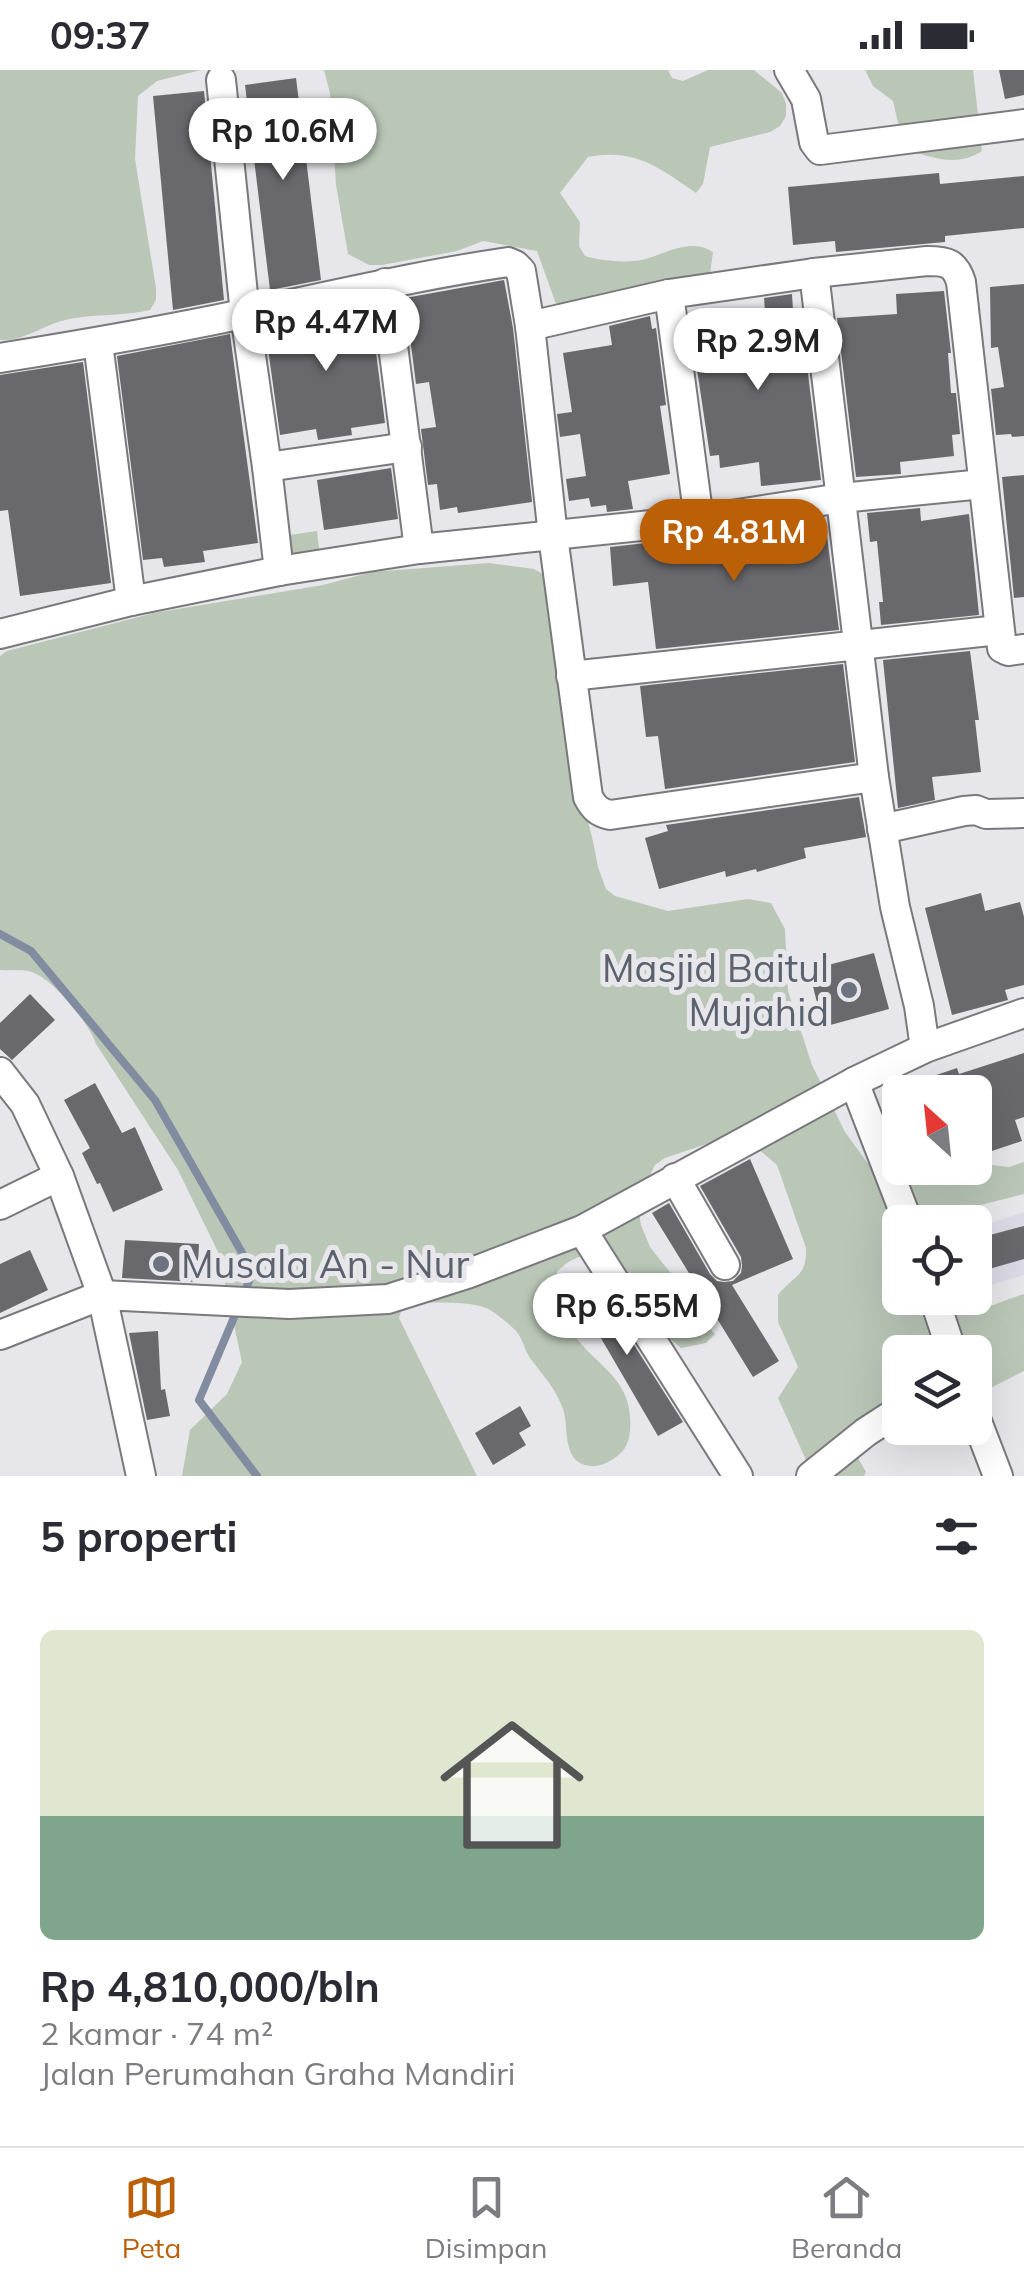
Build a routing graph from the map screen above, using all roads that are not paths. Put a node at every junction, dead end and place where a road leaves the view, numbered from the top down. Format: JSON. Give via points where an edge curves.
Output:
{"nodes":[{"id":1,"x":789,"y":70,"type":"edge"},
{"id":2,"x":221,"y":80,"type":"dead end"},
{"id":3,"x":1024,"y":124,"type":"edge"},
{"id":4,"x":814,"y":273,"type":"junction"},
{"id":5,"x":385,"y":283,"type":"junction"},
{"id":6,"x":669,"y":294,"type":"junction"},
{"id":7,"x":245,"y":314,"type":"junction"},
{"id":8,"x":530,"y":326,"type":"junction"},
{"id":9,"x":98,"y":342,"type":"junction"},
{"id":10,"x":0,"y":358,"type":"edge"},
{"id":11,"x":407,"y":447,"type":"junction"},
{"id":12,"x":267,"y":466,"type":"junction"},
{"id":13,"x":983,"y":484,"type":"junction"},
{"id":14,"x":840,"y":498,"type":"junction"},
{"id":15,"x":700,"y":520,"type":"junction"},
{"id":16,"x":553,"y":536,"type":"junction"},
{"id":17,"x":419,"y":549,"type":"junction"},
{"id":18,"x":279,"y":571,"type":"junction"},
{"id":19,"x":132,"y":601,"type":"junction"},
{"id":20,"x":999,"y":630,"type":"junction"},
{"id":21,"x":0,"y":634,"type":"edge"},
{"id":22,"x":858,"y":646,"type":"junction"},
{"id":23,"x":1024,"y":649,"type":"edge"},
{"id":24,"x":571,"y":676,"type":"junction"},
{"id":25,"x":874,"y":777,"type":"junction"},
{"id":26,"x":1024,"y":813,"type":"edge"},
{"id":27,"x":882,"y":828,"type":"junction"},
{"id":28,"x":1024,"y":1013,"type":"edge"},
{"id":29,"x":925,"y":1048,"type":"junction"},
{"id":30,"x":0,"y":1072,"type":"edge"},
{"id":31,"x":854,"y":1082,"type":"junction"},
{"id":32,"x":60,"y":1176,"type":"junction"},
{"id":33,"x":675,"y":1178,"type":"junction"},
{"id":34,"x":0,"y":1205,"type":"edge"},
{"id":35,"x":901,"y":1205,"type":"edge"},
{"id":36,"x":582,"y":1230,"type":"junction"},
{"id":37,"x":725,"y":1265,"type":"dead end"},
{"id":38,"x":102,"y":1295,"type":"junction"},
{"id":39,"x":0,"y":1335,"type":"edge"},
{"id":40,"x":882,"y":1422,"type":"edge"},
{"id":41,"x":986,"y":1445,"type":"edge"},
{"id":42,"x":141,"y":1476,"type":"edge"},
{"id":43,"x":738,"y":1476,"type":"edge"},
{"id":44,"x":810,"y":1476,"type":"edge"},
{"id":45,"x":998,"y":1476,"type":"edge"}],
"edges":[{"from":1,"to":3,"type":"street","via":[[806,99],[820,150]]},
{"from":2,"to":7,"type":"street"},
{"from":4,"to":6,"type":"street"},
{"from":4,"to":13,"type":"street","via":[[928,260],[958,271]]},
{"from":4,"to":14,"type":"street"},
{"from":5,"to":7,"type":"street"},
{"from":5,"to":8,"type":"street","via":[[508,262],[521,271]]},
{"from":5,"to":11,"type":"street"},
{"from":6,"to":8,"type":"street"},
{"from":6,"to":15,"type":"street"},
{"from":7,"to":9,"type":"street"},
{"from":7,"to":12,"type":"street"},
{"from":8,"to":16,"type":"street"},
{"from":9,"to":10,"type":"street"},
{"from":9,"to":19,"type":"street"},
{"from":11,"to":12,"type":"street"},
{"from":11,"to":17,"type":"street"},
{"from":12,"to":18,"type":"street"},
{"from":13,"to":14,"type":"street"},
{"from":13,"to":20,"type":"street"},
{"from":14,"to":15,"type":"street"},
{"from":14,"to":22,"type":"street"},
{"from":15,"to":16,"type":"street"},
{"from":16,"to":17,"type":"street"},
{"from":16,"to":24,"type":"street"},
{"from":17,"to":18,"type":"street"},
{"from":18,"to":19,"type":"street"},
{"from":19,"to":21,"type":"street"},
{"from":20,"to":22,"type":"street"},
{"from":20,"to":23,"type":"street","via":[[1004,650]]},
{"from":22,"to":24,"type":"street"},
{"from":22,"to":25,"type":"street"},
{"from":24,"to":25,"type":"street","via":[[588,797],[600,813]]},
{"from":25,"to":27,"type":"street"},
{"from":26,"to":27,"type":"street","via":[[964,811]]},
{"from":27,"to":29,"type":"street"},
{"from":28,"to":29,"type":"street"},
{"from":29,"to":31,"type":"street"},
{"from":30,"to":32,"type":"street","via":[[25,1104]]},
{"from":31,"to":33,"type":"street"},
{"from":31,"to":35,"type":"street"},
{"from":32,"to":34,"type":"street"},
{"from":32,"to":38,"type":"street"},
{"from":33,"to":36,"type":"street"},
{"from":33,"to":37,"type":"street"},
{"from":36,"to":38,"type":"street","via":[[388,1299],[289,1304]]},
{"from":36,"to":43,"type":"street"},
{"from":38,"to":39,"type":"street"},
{"from":38,"to":42,"type":"street"},
{"from":40,"to":44,"type":"street"},
{"from":41,"to":45,"type":"street"}]}
